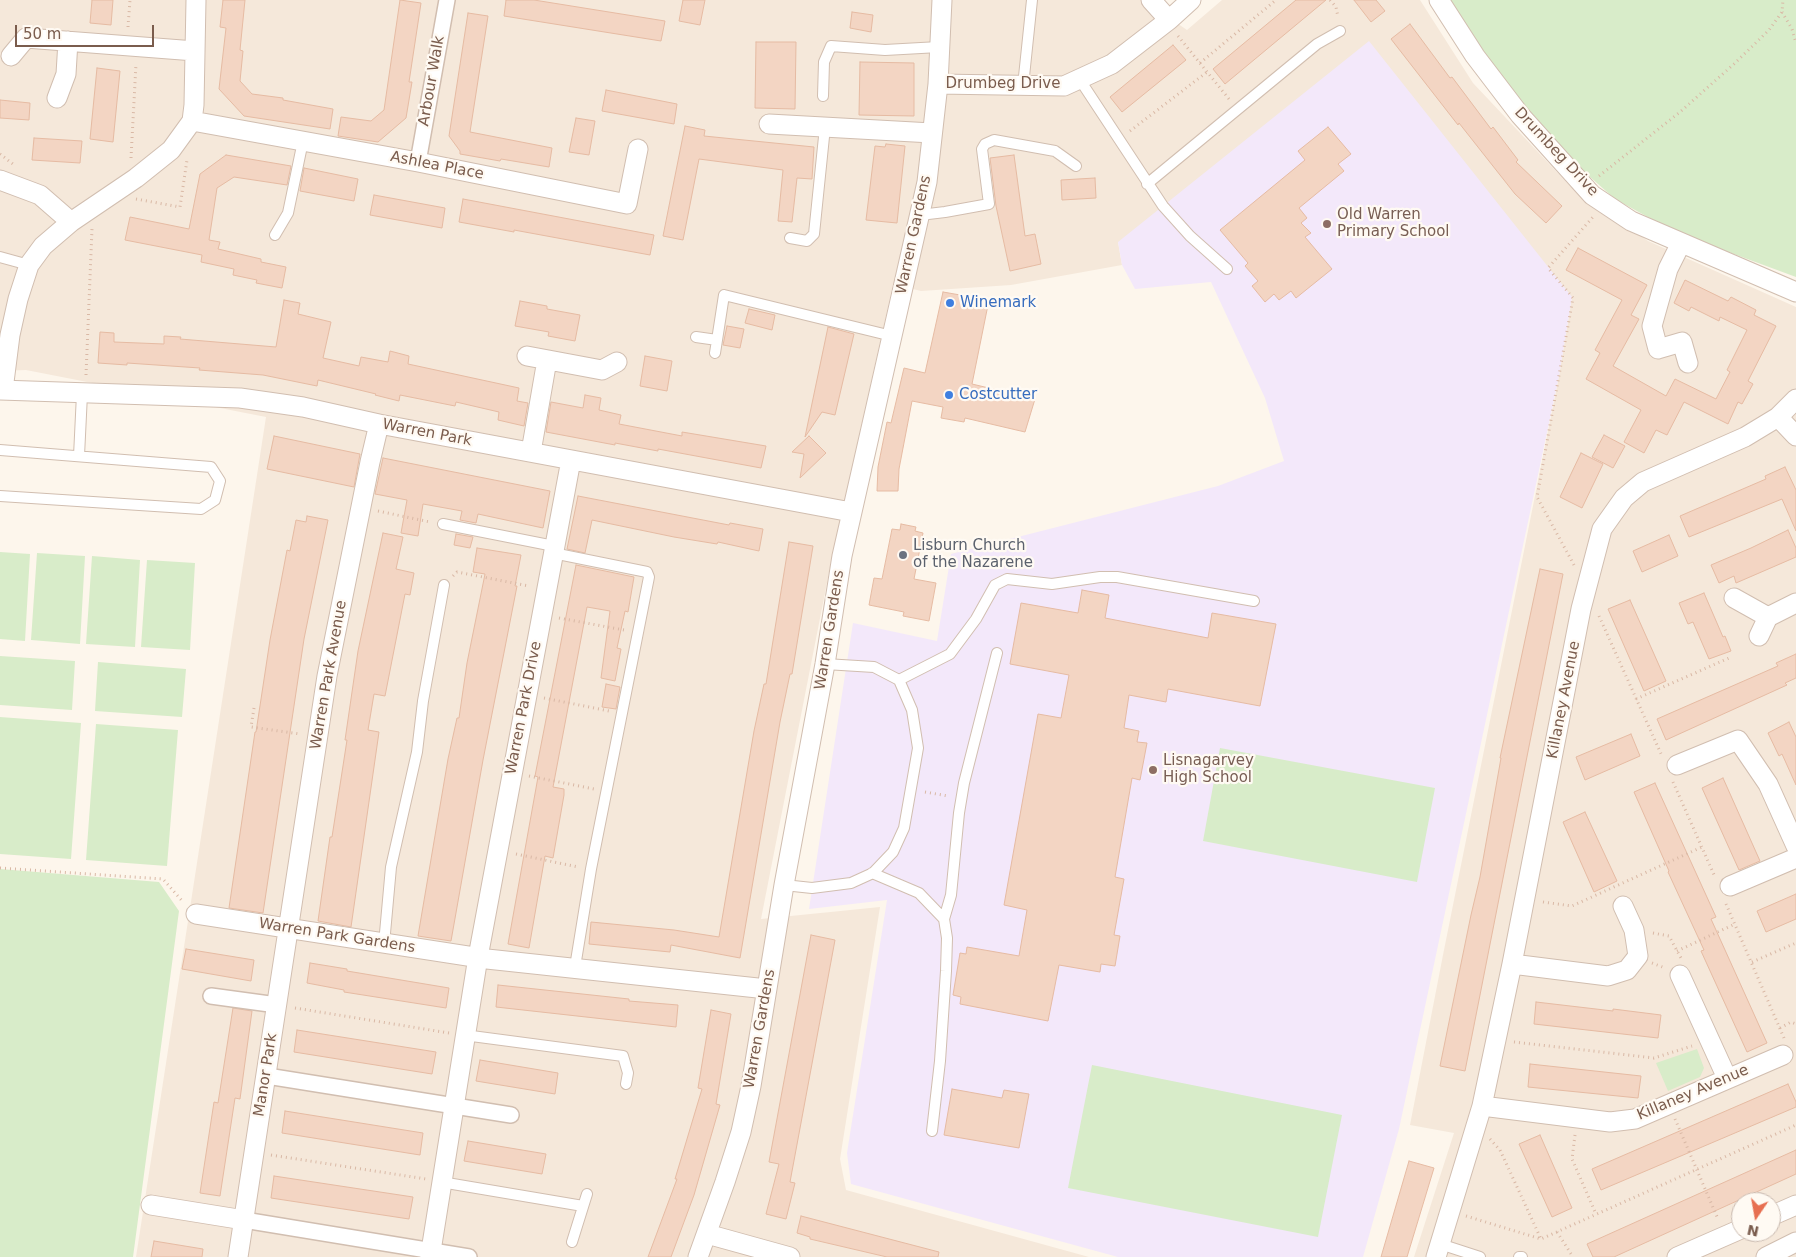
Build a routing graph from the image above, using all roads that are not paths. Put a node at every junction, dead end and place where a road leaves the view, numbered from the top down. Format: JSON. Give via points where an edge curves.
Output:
{"nodes":[{"id":1,"x":196,"y":0,"type":"edge"},
{"id":2,"x":447,"y":0,"type":"edge"},
{"id":3,"x":942,"y":0,"type":"edge"},
{"id":4,"x":1032,"y":0,"type":"edge"},
{"id":5,"x":1151,"y":0,"type":"edge"},
{"id":6,"x":1191,"y":0,"type":"edge"},
{"id":7,"x":1439,"y":0,"type":"edge"},
{"id":8,"x":1169,"y":20,"type":"junction"},
{"id":9,"x":1340,"y":31,"type":"road end"},
{"id":10,"x":68,"y":41,"type":"junction"},
{"id":11,"x":939,"y":47,"type":"junction"},
{"id":12,"x":195,"y":51,"type":"junction"},
{"id":13,"x":11,"y":56,"type":"dead end"},
{"id":14,"x":1080,"y":80,"type":"junction"},
{"id":15,"x":938,"y":84,"type":"junction"},
{"id":16,"x":1023,"y":86,"type":"junction"},
{"id":17,"x":823,"y":96,"type":"dead end"},
{"id":18,"x":57,"y":98,"type":"dead end"},
{"id":19,"x":769,"y":124,"type":"dead end"},
{"id":20,"x":825,"y":127,"type":"junction"},
{"id":21,"x":187,"y":128,"type":"junction"},
{"id":22,"x":932,"y":133,"type":"junction"},
{"id":23,"x":303,"y":141,"type":"junction"},
{"id":24,"x":638,"y":149,"type":"dead end"},
{"id":25,"x":418,"y":162,"type":"junction"},
{"id":26,"x":1076,"y":166,"type":"dead end"},
{"id":27,"x":0,"y":180,"type":"edge"},
{"id":28,"x":1147,"y":184,"type":"junction"},
{"id":29,"x":920,"y":215,"type":"junction"},
{"id":30,"x":78,"y":217,"type":"junction"},
{"id":31,"x":275,"y":234,"type":"dead end"},
{"id":32,"x":790,"y":238,"type":"dead end"},
{"id":33,"x":1681,"y":244,"type":"junction"},
{"id":34,"x":0,"y":257,"type":"edge"},
{"id":35,"x":29,"y":265,"type":"junction"},
{"id":36,"x":1227,"y":269,"type":"dead end"},
{"id":37,"x":1796,"y":292,"type":"edge"},
{"id":38,"x":892,"y":336,"type":"junction"},
{"id":39,"x":696,"y":337,"type":"dead end"},
{"id":40,"x":717,"y":340,"type":"junction"},
{"id":41,"x":715,"y":354,"type":"dead end"},
{"id":42,"x":527,"y":356,"type":"dead end"},
{"id":43,"x":547,"y":360,"type":"junction"},
{"id":44,"x":617,"y":362,"type":"dead end"},
{"id":45,"x":1688,"y":362,"type":"dead end"},
{"id":46,"x":2,"y":390,"type":"edge"},
{"id":47,"x":82,"y":394,"type":"junction"},
{"id":48,"x":1796,"y":399,"type":"edge"},
{"id":49,"x":1778,"y":417,"type":"junction"},
{"id":50,"x":379,"y":424,"type":"junction"},
{"id":51,"x":1796,"y":436,"type":"edge"},
{"id":52,"x":0,"y":450,"type":"edge"},
{"id":53,"x":531,"y":452,"type":"junction"},
{"id":54,"x":79,"y":456,"type":"junction"},
{"id":55,"x":570,"y":460,"type":"junction"},
{"id":56,"x":0,"y":496,"type":"edge"},
{"id":57,"x":851,"y":512,"type":"junction"},
{"id":58,"x":443,"y":524,"type":"road end"},
{"id":59,"x":554,"y":550,"type":"junction"},
{"id":60,"x":444,"y":586,"type":"road end"},
{"id":61,"x":1734,"y":598,"type":"dead end"},
{"id":62,"x":1254,"y":601,"type":"dead end"},
{"id":63,"x":1796,"y":603,"type":"edge"},
{"id":64,"x":1768,"y":617,"type":"junction"},
{"id":65,"x":1759,"y":636,"type":"dead end"},
{"id":66,"x":997,"y":653,"type":"dead end"},
{"id":67,"x":825,"y":664,"type":"junction"},
{"id":68,"x":899,"y":680,"type":"junction"},
{"id":69,"x":1671,"y":768,"type":"road end"},
{"id":70,"x":1796,"y":846,"type":"edge"},
{"id":71,"x":1796,"y":858,"type":"edge"},
{"id":72,"x":872,"y":873,"type":"junction"},
{"id":73,"x":784,"y":884,"type":"junction"},
{"id":74,"x":1723,"y":889,"type":"road end"},
{"id":75,"x":1623,"y":906,"type":"dead end"},
{"id":76,"x":196,"y":914,"type":"road end"},
{"id":77,"x":944,"y":919,"type":"junction"},
{"id":78,"x":288,"y":929,"type":"junction"},
{"id":79,"x":384,"y":944,"type":"junction"},
{"id":80,"x":478,"y":958,"type":"junction"},
{"id":81,"x":1512,"y":964,"type":"junction"},
{"id":82,"x":575,"y":968,"type":"junction"},
{"id":83,"x":1680,"y":975,"type":"road end"},
{"id":84,"x":767,"y":989,"type":"junction"},
{"id":85,"x":211,"y":996,"type":"dead end"},
{"id":86,"x":277,"y":1005,"type":"junction"},
{"id":87,"x":464,"y":1035,"type":"junction"},
{"id":88,"x":1784,"y":1048,"type":"road end"},
{"id":89,"x":266,"y":1076,"type":"junction"},
{"id":90,"x":1726,"y":1078,"type":"junction"},
{"id":91,"x":626,"y":1084,"type":"dead end"},
{"id":92,"x":453,"y":1106,"type":"junction"},
{"id":93,"x":1479,"y":1114,"type":"junction"},
{"id":94,"x":511,"y":1115,"type":"dead end"},
{"id":95,"x":932,"y":1131,"type":"dead end"},
{"id":96,"x":441,"y":1182,"type":"junction"},
{"id":97,"x":587,"y":1194,"type":"dead end"},
{"id":98,"x":151,"y":1205,"type":"dead end"},
{"id":99,"x":1796,"y":1205,"type":"edge"},
{"id":100,"x":583,"y":1206,"type":"junction"},
{"id":101,"x":1781,"y":1212,"type":"edge"},
{"id":102,"x":244,"y":1220,"type":"junction"},
{"id":103,"x":706,"y":1234,"type":"junction"},
{"id":104,"x":1731,"y":1234,"type":"edge"},
{"id":105,"x":572,"y":1242,"type":"dead end"},
{"id":106,"x":1796,"y":1242,"type":"edge"},
{"id":107,"x":1439,"y":1251,"type":"edge"},
{"id":108,"x":430,"y":1254,"type":"edge"},
{"id":109,"x":238,"y":1257,"type":"edge"},
{"id":110,"x":468,"y":1257,"type":"edge"},
{"id":111,"x":698,"y":1257,"type":"edge"},
{"id":112,"x":790,"y":1257,"type":"edge"},
{"id":113,"x":1480,"y":1257,"type":"edge"},
{"id":114,"x":1677,"y":1257,"type":"edge"},
{"id":115,"x":1766,"y":1257,"type":"edge"}],
"edges":[{"from":1,"to":12,"type":"street"},
{"from":2,"to":25,"type":"street","name":"Arbour Walk"},
{"from":3,"to":11,"type":"street","name":"Warren Gardens"},
{"from":4,"to":16,"type":"lane"},
{"from":5,"to":8,"type":"street"},
{"from":6,"to":8,"type":"street","name":"Drumbeg Drive"},
{"from":7,"to":33,"type":"street","name":"Drumbeg Drive","via":[[1475,56],[1515,108],[1592,195],[1631,221]]},
{"from":8,"to":14,"type":"street","name":"Drumbeg Drive","via":[[1112,64]]},
{"from":9,"to":28,"type":"lane","via":[[1317,44]]},
{"from":10,"to":12,"type":"street"},
{"from":10,"to":13,"type":"street","via":[[26,38]]},
{"from":10,"to":18,"type":"street","via":[[66,74]]},
{"from":11,"to":15,"type":"street","name":"Warren Gardens"},
{"from":11,"to":17,"type":"lane","via":[[885,50],[831,46],[824,62]]},
{"from":12,"to":21,"type":"street","via":[[194,105]]},
{"from":14,"to":16,"type":"street","name":"Drumbeg Drive","via":[[1064,86]]},
{"from":14,"to":28,"type":"lane"},
{"from":15,"to":16,"type":"street","name":"Drumbeg Drive"},
{"from":15,"to":22,"type":"street","name":"Warren Gardens"},
{"from":19,"to":20,"type":"street"},
{"from":20,"to":22,"type":"street"},
{"from":20,"to":32,"type":"lane","via":[[814,234],[807,241]]},
{"from":21,"to":23,"type":"street","name":"Ashlea Place"},
{"from":21,"to":30,"type":"street","via":[[171,150]]},
{"from":22,"to":29,"type":"street","name":"Warren Gardens"},
{"from":23,"to":25,"type":"street","name":"Ashlea Place"},
{"from":23,"to":31,"type":"lane","via":[[288,213]]},
{"from":24,"to":25,"type":"street","name":"Ashlea Place","via":[[627,204]]},
{"from":26,"to":29,"type":"lane","via":[[1054,151],[994,140],[984,144],[982,149],[989,204]]},
{"from":27,"to":30,"type":"street","via":[[40,195]]},
{"from":28,"to":36,"type":"lane","via":[[1190,236]]},
{"from":29,"to":38,"type":"street","name":"Warren Gardens"},
{"from":30,"to":35,"type":"street","via":[[43,246]]},
{"from":33,"to":37,"type":"street","name":"Drumbeg Drive"},
{"from":33,"to":45,"type":"street","via":[[1668,269],[1652,326],[1658,349],[1682,342]]},
{"from":34,"to":35,"type":"lane"},
{"from":35,"to":46,"type":"street","via":[[10,335]]},
{"from":38,"to":40,"type":"lane","via":[[724,295]]},
{"from":38,"to":57,"type":"street","name":"Warren Gardens"},
{"from":39,"to":40,"type":"lane"},
{"from":40,"to":41,"type":"lane"},
{"from":42,"to":43,"type":"street"},
{"from":43,"to":44,"type":"street","via":[[602,370]]},
{"from":43,"to":53,"type":"street"},
{"from":46,"to":47,"type":"street","name":"Warren Park"},
{"from":47,"to":50,"type":"street","name":"Warren Park","via":[[240,398],[303,407]]},
{"from":47,"to":54,"type":"lane"},
{"from":48,"to":49,"type":"street","name":"Killaney Avenue"},
{"from":49,"to":51,"type":"street"},
{"from":49,"to":81,"type":"street","name":"Killaney Avenue","via":[[1745,437],[1643,482],[1624,498],[1602,529],[1586,588]]},
{"from":50,"to":53,"type":"street","name":"Warren Park"},
{"from":50,"to":78,"type":"street","name":"Warren Park Avenue","via":[[327,676]]},
{"from":52,"to":54,"type":"lane"},
{"from":53,"to":55,"type":"street","name":"Warren Park"},
{"from":54,"to":56,"type":"lane","via":[[211,467],[220,481],[215,500],[201,509]]},
{"from":55,"to":57,"type":"street","name":"Warren Park"},
{"from":55,"to":59,"type":"street","name":"Warren Park Drive"},
{"from":57,"to":67,"type":"street","name":"Warren Gardens"},
{"from":58,"to":59,"type":"lane"},
{"from":59,"to":80,"type":"street","name":"Warren Park Drive"},
{"from":59,"to":82,"type":"lane","via":[[647,572],[649,577],[591,869]]},
{"from":60,"to":79,"type":"lane","via":[[416,752],[391,867]]},
{"from":61,"to":64,"type":"street"},
{"from":62,"to":68,"type":"lane","via":[[1117,577],[1052,584],[1008,579],[995,585],[976,619],[950,654]]},
{"from":63,"to":64,"type":"street"},
{"from":64,"to":65,"type":"street"},
{"from":66,"to":77,"type":"lane","via":[[964,783],[951,895]]},
{"from":67,"to":68,"type":"lane","via":[[874,667]]},
{"from":67,"to":73,"type":"street","name":"Warren Gardens"},
{"from":68,"to":72,"type":"lane","via":[[912,710],[918,748],[904,828],[893,852]]},
{"from":69,"to":70,"type":"street","via":[[1738,740],[1768,784]]},
{"from":71,"to":74,"type":"street"},
{"from":72,"to":73,"type":"lane","via":[[852,883],[812,888]]},
{"from":72,"to":77,"type":"lane","via":[[919,893]]},
{"from":73,"to":84,"type":"street","name":"Warren Gardens"},
{"from":75,"to":81,"type":"street","via":[[1634,930],[1638,956],[1627,970],[1608,976]]},
{"from":76,"to":78,"type":"street","name":"Warren Park Gardens"},
{"from":77,"to":95,"type":"lane","via":[[946,972]]},
{"from":78,"to":79,"type":"street","name":"Warren Park Gardens"},
{"from":78,"to":86,"type":"street","name":"Manor Park"},
{"from":79,"to":80,"type":"street","name":"Warren Park Gardens"},
{"from":80,"to":82,"type":"street","name":"Warren Park Gardens"},
{"from":80,"to":87,"type":"street","name":"Warren Park Drive"},
{"from":81,"to":93,"type":"street","name":"Killaney Avenue"},
{"from":82,"to":84,"type":"street","name":"Warren Park Gardens"},
{"from":83,"to":90,"type":"street"},
{"from":84,"to":103,"type":"street","name":"Warren Gardens","via":[[741,1132]]},
{"from":85,"to":86,"type":"street"},
{"from":86,"to":89,"type":"street","name":"Manor Park"},
{"from":87,"to":91,"type":"lane","via":[[623,1056],[628,1073]]},
{"from":87,"to":92,"type":"street","name":"Warren Park Drive"},
{"from":88,"to":90,"type":"street","name":"Killaney Avenue"},
{"from":89,"to":92,"type":"street"},
{"from":89,"to":102,"type":"street","name":"Manor Park"},
{"from":90,"to":93,"type":"street","name":"Killaney Avenue","via":[[1635,1118],[1610,1122]]},
{"from":92,"to":94,"type":"street"},
{"from":92,"to":96,"type":"street","name":"Warren Park Drive"},
{"from":93,"to":107,"type":"street","name":"Killaney Avenue"},
{"from":96,"to":100,"type":"lane"},
{"from":96,"to":108,"type":"street","name":"Warren Park Drive"},
{"from":97,"to":100,"type":"lane"},
{"from":98,"to":102,"type":"street"},
{"from":99,"to":101,"type":"street"},
{"from":100,"to":105,"type":"lane"},
{"from":102,"to":108,"type":"street"},
{"from":102,"to":109,"type":"street","name":"Manor Park"},
{"from":103,"to":111,"type":"street","name":"Warren Gardens"},
{"from":103,"to":112,"type":"street"},
{"from":104,"to":114,"type":"street"},
{"from":106,"to":115,"type":"street"},
{"from":107,"to":113,"type":"lane"},
{"from":108,"to":110,"type":"street"}]}
